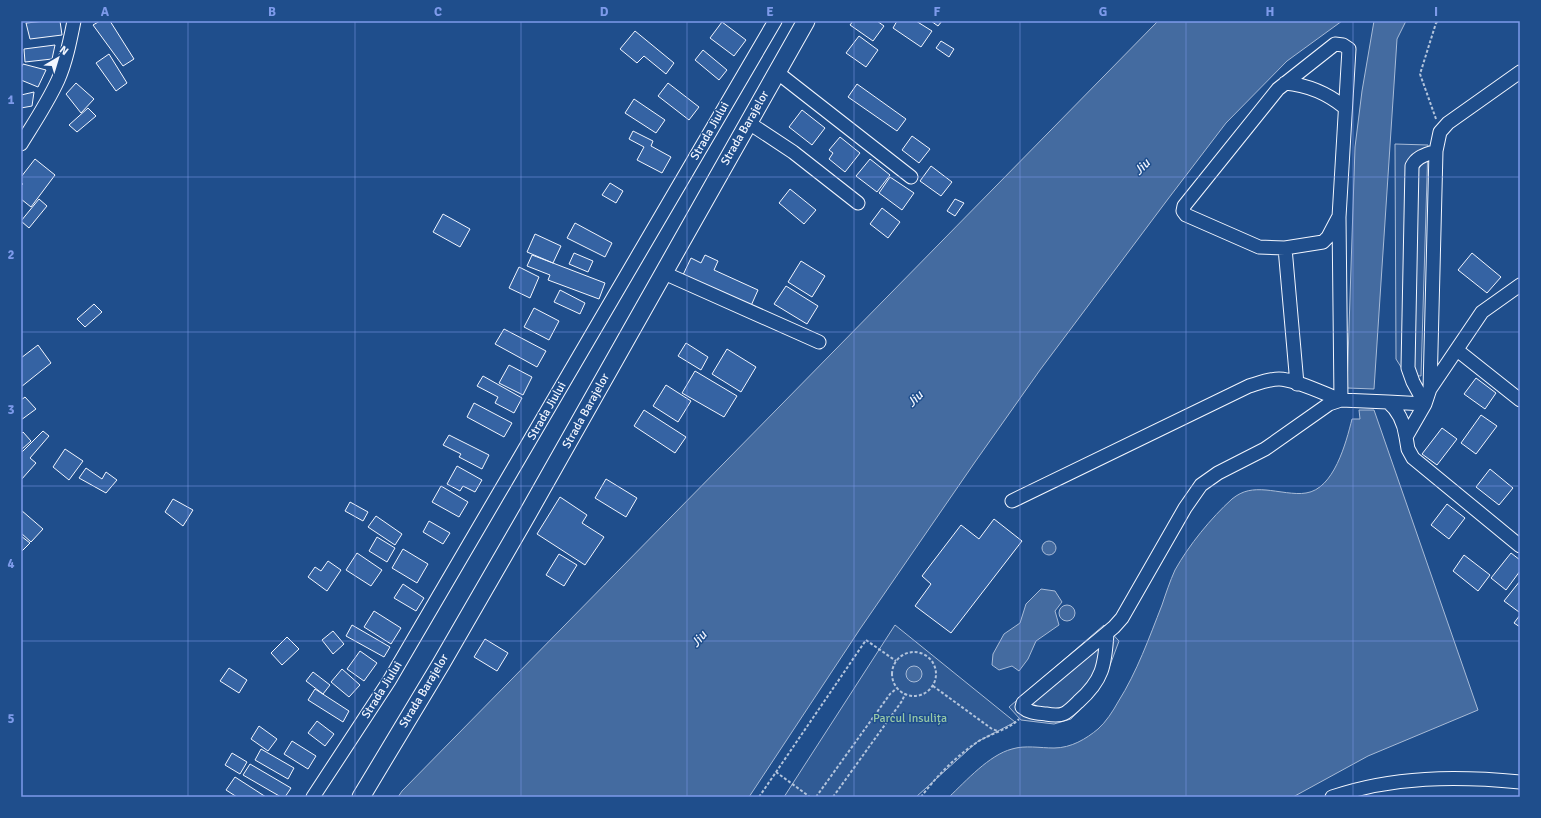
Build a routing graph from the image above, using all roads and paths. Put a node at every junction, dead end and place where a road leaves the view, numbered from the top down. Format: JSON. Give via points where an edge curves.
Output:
{"nodes":[{"id":1,"x":74,"y":21,"type":"edge"},
{"id":2,"x":775,"y":21,"type":"edge"},
{"id":3,"x":806,"y":21,"type":"edge"},
{"id":4,"x":1438,"y":21,"type":"edge"},
{"id":5,"x":1520,"y":72,"type":"edge"},
{"id":6,"x":778,"y":73,"type":"junction"},
{"id":7,"x":1284,"y":84,"type":"junction"},
{"id":8,"x":1344,"y":107,"type":"junction"},
{"id":9,"x":749,"y":123,"type":"junction"},
{"id":10,"x":1440,"y":132,"type":"junction"},
{"id":11,"x":21,"y":144,"type":"edge"},
{"id":12,"x":1436,"y":151,"type":"junction"},
{"id":13,"x":911,"y":177,"type":"dead end"},
{"id":14,"x":858,"y":202,"type":"dead end"},
{"id":15,"x":1339,"y":217,"type":"junction"},
{"id":16,"x":1285,"y":248,"type":"junction"},
{"id":17,"x":664,"y":273,"type":"junction"},
{"id":18,"x":1520,"y":285,"type":"edge"},
{"id":19,"x":820,"y":342,"type":"dead end"},
{"id":20,"x":1457,"y":350,"type":"junction"},
{"id":21,"x":1297,"y":384,"type":"junction"},
{"id":22,"x":1430,"y":389,"type":"junction"},
{"id":23,"x":1341,"y":400,"type":"junction"},
{"id":24,"x":1520,"y":400,"type":"edge"},
{"id":25,"x":1388,"y":402,"type":"junction"},
{"id":26,"x":1425,"y":404,"type":"junction"},
{"id":27,"x":1406,"y":437,"type":"junction"},
{"id":28,"x":1012,"y":501,"type":"dead end"},
{"id":29,"x":1520,"y":546,"type":"edge"},
{"id":30,"x":1107,"y":633,"type":"junction"},
{"id":31,"x":896,"y":660,"type":"junction"},
{"id":32,"x":932,"y":686,"type":"junction"},
{"id":33,"x":897,"y":688,"type":"junction"},
{"id":34,"x":906,"y":694,"type":"junction"},
{"id":35,"x":1027,"y":711,"type":"junction"},
{"id":36,"x":999,"y":732,"type":"junction"},
{"id":37,"x":776,"y":772,"type":"junction"},
{"id":38,"x":1520,"y":782,"type":"edge"},
{"id":39,"x":313,"y":797,"type":"edge"},
{"id":40,"x":361,"y":797,"type":"edge"},
{"id":41,"x":759,"y":797,"type":"edge"},
{"id":42,"x":810,"y":797,"type":"edge"},
{"id":43,"x":816,"y":797,"type":"edge"},
{"id":44,"x":833,"y":797,"type":"edge"},
{"id":45,"x":921,"y":797,"type":"edge"},
{"id":46,"x":1332,"y":797,"type":"edge"}],
"edges":[{"from":1,"to":11,"type":"street","via":[[58,79]]},
{"from":2,"to":39,"type":"street","name":"Strada Jiului","via":[[389,681]]},
{"from":3,"to":6,"type":"main road","name":"Strada Barajelor"},
{"from":4,"to":10,"type":"path","via":[[1420,74]]},
{"from":5,"to":10,"type":"street","via":[[1448,123]]},
{"from":6,"to":9,"type":"main road","name":"Strada Barajelor"},
{"from":6,"to":13,"type":"street"},
{"from":7,"to":8,"type":"street","via":[[1299,84],[1310,88]]},
{"from":7,"to":8,"type":"street","via":[[1335,44],[1343,45],[1349,50]]},
{"from":7,"to":16,"type":"street","via":[[1184,206],[1183,211],[1186,215],[1259,247]]},
{"from":8,"to":15,"type":"street"},
{"from":9,"to":14,"type":"street","via":[[793,152]]},
{"from":9,"to":17,"type":"main road","name":"Strada Barajelor"},
{"from":10,"to":12,"type":"street"},
{"from":12,"to":22,"type":"street"},
{"from":12,"to":26,"type":"street","via":[[1415,160],[1412,166],[1408,368]]},
{"from":15,"to":16,"type":"street","via":[[1322,242]]},
{"from":15,"to":23,"type":"street"},
{"from":16,"to":21,"type":"street"},
{"from":17,"to":19,"type":"street"},
{"from":17,"to":40,"type":"main road","name":"Strada Barajelor","via":[[528,515]]},
{"from":18,"to":20,"type":"street","via":[[1482,312]]},
{"from":20,"to":22,"type":"street"},
{"from":20,"to":24,"type":"street"},
{"from":21,"to":23,"type":"street"},
{"from":21,"to":28,"type":"street","via":[[1278,379],[1249,386]]},
{"from":22,"to":26,"type":"street"},
{"from":23,"to":25,"type":"street"},
{"from":23,"to":30,"type":"street","via":[[1329,404],[1265,449],[1218,473],[1201,485],[1185,508],[1122,618]]},
{"from":25,"to":26,"type":"street"},
{"from":25,"to":27,"type":"street","via":[[1400,415]]},
{"from":26,"to":27,"type":"street"},
{"from":27,"to":29,"type":"street","via":[[1413,458]]},
{"from":30,"to":35,"type":"street","via":[[1023,703],[1022,707]]},
{"from":30,"to":35,"type":"street","via":[[1106,655],[1100,676],[1088,694],[1062,715]]},
{"from":31,"to":32,"type":"path","via":[[908,652],[923,653],[929,657],[936,671]]},
{"from":31,"to":33,"type":"path","via":[[892,675]]},
{"from":31,"to":37,"type":"path","via":[[866,640]]},
{"from":32,"to":34,"type":"path","via":[[924,694]]},
{"from":32,"to":36,"type":"path"},
{"from":33,"to":34,"type":"path"},
{"from":33,"to":43,"type":"path","via":[[890,694]]},
{"from":34,"to":44,"type":"path"},
{"from":35,"to":36,"type":"path"},
{"from":36,"to":45,"type":"path","via":[[977,742],[944,770]]},
{"from":37,"to":41,"type":"path"},
{"from":37,"to":42,"type":"path"},
{"from":38,"to":46,"type":"street","via":[[1480,778],[1427,779],[1364,788]]}]}
